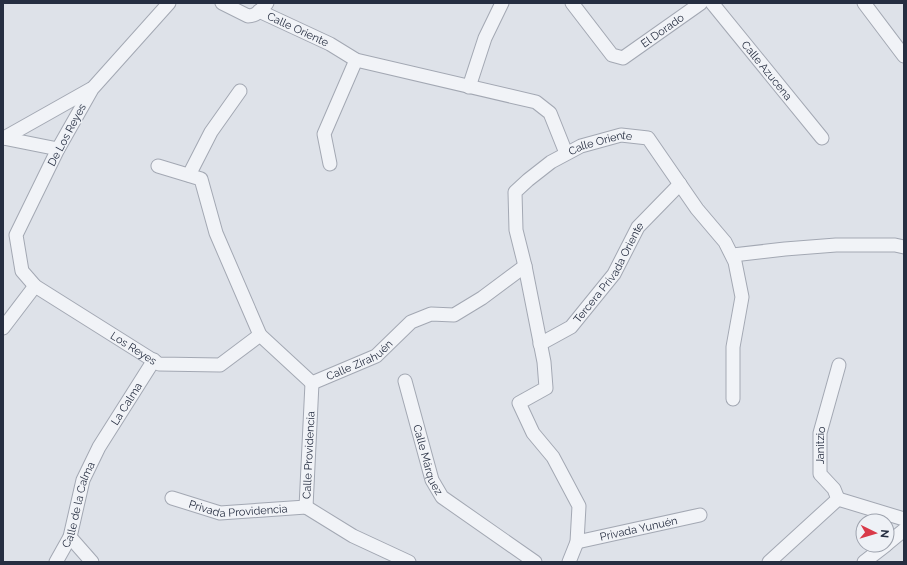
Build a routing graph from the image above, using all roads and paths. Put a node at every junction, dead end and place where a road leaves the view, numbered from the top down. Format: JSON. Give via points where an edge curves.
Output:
{"nodes":[{"id":1,"x":169,"y":3,"type":"edge"},
{"id":2,"x":222,"y":3,"type":"edge"},
{"id":3,"x":502,"y":3,"type":"edge"},
{"id":4,"x":572,"y":3,"type":"edge"},
{"id":5,"x":701,"y":3,"type":"edge"},
{"id":6,"x":712,"y":3,"type":"edge"},
{"id":7,"x":864,"y":3,"type":"edge"},
{"id":8,"x":263,"y":7,"type":"edge"},
{"id":9,"x":904,"y":56,"type":"edge"},
{"id":10,"x":356,"y":60,"type":"junction"},
{"id":11,"x":469,"y":87,"type":"junction"},
{"id":12,"x":92,"y":89,"type":"junction"},
{"id":13,"x":240,"y":91,"type":"dead end"},
{"id":14,"x":3,"y":138,"type":"edge"},
{"id":15,"x":822,"y":138,"type":"dead end"},
{"id":16,"x":58,"y":149,"type":"junction"},
{"id":17,"x":566,"y":153,"type":"junction"},
{"id":18,"x":330,"y":164,"type":"dead end"},
{"id":19,"x":158,"y":166,"type":"dead end"},
{"id":20,"x":189,"y":175,"type":"junction"},
{"id":21,"x":680,"y":184,"type":"junction"},
{"id":22,"x":904,"y":247,"type":"edge"},
{"id":23,"x":733,"y":255,"type":"junction"},
{"id":24,"x":525,"y":266,"type":"junction"},
{"id":25,"x":34,"y":286,"type":"junction"},
{"id":26,"x":3,"y":328,"type":"edge"},
{"id":27,"x":260,"y":336,"type":"junction"},
{"id":28,"x":540,"y":344,"type":"junction"},
{"id":29,"x":154,"y":360,"type":"junction"},
{"id":30,"x":839,"y":365,"type":"dead end"},
{"id":31,"x":405,"y":381,"type":"dead end"},
{"id":32,"x":312,"y":383,"type":"junction"},
{"id":33,"x":733,"y":399,"type":"dead end"},
{"id":34,"x":98,"y":447,"type":"joint"},
{"id":35,"x":172,"y":498,"type":"dead end"},
{"id":36,"x":838,"y":499,"type":"junction"},
{"id":37,"x":306,"y":507,"type":"junction"},
{"id":38,"x":700,"y":516,"type":"dead end"},
{"id":39,"x":904,"y":519,"type":"edge"},
{"id":40,"x":904,"y":530,"type":"edge"},
{"id":41,"x":70,"y":537,"type":"junction"},
{"id":42,"x":895,"y":537,"type":"edge"},
{"id":43,"x":577,"y":542,"type":"junction"},
{"id":44,"x":875,"y":553,"type":"edge"},
{"id":45,"x":56,"y":562,"type":"edge"},
{"id":46,"x":92,"y":562,"type":"edge"},
{"id":47,"x":409,"y":562,"type":"edge"},
{"id":48,"x":535,"y":562,"type":"edge"},
{"id":49,"x":570,"y":562,"type":"edge"},
{"id":50,"x":769,"y":562,"type":"edge"},
{"id":51,"x":864,"y":562,"type":"edge"}],
"edges":[{"from":1,"to":12,"type":"street","name":"De Los Reyes"},
{"from":2,"to":8,"type":"street","via":[[248,16],[252,16]]},
{"from":3,"to":11,"type":"street","via":[[485,38]]},
{"from":4,"to":5,"type":"street","name":"El Dorado","via":[[612,55],[623,58]]},
{"from":6,"to":15,"type":"street","name":"Calle Azucena"},
{"from":7,"to":9,"type":"street"},
{"from":8,"to":10,"type":"street","name":"Calle Oriente"},
{"from":10,"to":11,"type":"street","name":"Calle Oriente"},
{"from":10,"to":18,"type":"street","via":[[324,134]]},
{"from":11,"to":17,"type":"street","name":"Calle Oriente","via":[[536,102],[550,113]]},
{"from":12,"to":14,"type":"street"},
{"from":12,"to":16,"type":"street","name":"De Los Reyes"},
{"from":13,"to":20,"type":"street","via":[[211,132]]},
{"from":14,"to":16,"type":"street"},
{"from":16,"to":25,"type":"street","name":"De Los Reyes","via":[[16,235],[22,271]]},
{"from":17,"to":21,"type":"street","name":"Calle Oriente","via":[[581,146],[621,136],[648,138]]},
{"from":17,"to":24,"type":"street","via":[[515,192],[516,230]]},
{"from":19,"to":20,"type":"street","name":"Calle Zirahuén"},
{"from":20,"to":27,"type":"street","name":"Calle Zirahuén","via":[[201,179],[216,233]]},
{"from":21,"to":23,"type":"street","name":"Calle Oriente"},
{"from":21,"to":28,"type":"street","name":"Tercera Privada Oriente","via":[[638,227],[614,274],[571,327]]},
{"from":22,"to":23,"type":"street","via":[[836,245]]},
{"from":23,"to":33,"type":"street","via":[[742,297],[733,347]]},
{"from":24,"to":28,"type":"street"},
{"from":24,"to":32,"type":"street","name":"Calle Zirahuén","via":[[454,315],[431,314],[411,322],[376,356]]},
{"from":25,"to":26,"type":"street"},
{"from":25,"to":29,"type":"street","name":"Los Reyes"},
{"from":27,"to":29,"type":"street","name":"Los Reyes","via":[[220,365],[159,364]]},
{"from":27,"to":32,"type":"street","name":"Calle Zirahuén"},
{"from":28,"to":43,"type":"street","via":[[546,388],[519,403],[533,433],[553,457],[579,506]]},
{"from":29,"to":34,"type":"street","name":"La Calma"},
{"from":30,"to":36,"type":"street","name":"Janitzio","via":[[820,434],[820,474],[834,489]]},
{"from":31,"to":48,"type":"street","name":"Calle Márquez","via":[[432,480],[442,497]]},
{"from":32,"to":37,"type":"street","name":"Calle Providencia"},
{"from":34,"to":41,"type":"street","name":"Calle de la Calma","via":[[84,480]]},
{"from":35,"to":37,"type":"street","name":"Privada Providencia","via":[[220,513]]},
{"from":36,"to":39,"type":"street"},
{"from":36,"to":50,"type":"street"},
{"from":37,"to":47,"type":"street","name":"Calle Providencia","via":[[353,536]]},
{"from":38,"to":43,"type":"street","name":"Privada Yunuén"},
{"from":40,"to":42,"type":"street"},
{"from":41,"to":45,"type":"street","name":"Calle de la Calma"},
{"from":41,"to":46,"type":"street"},
{"from":43,"to":49,"type":"street"},
{"from":44,"to":51,"type":"street"}]}
